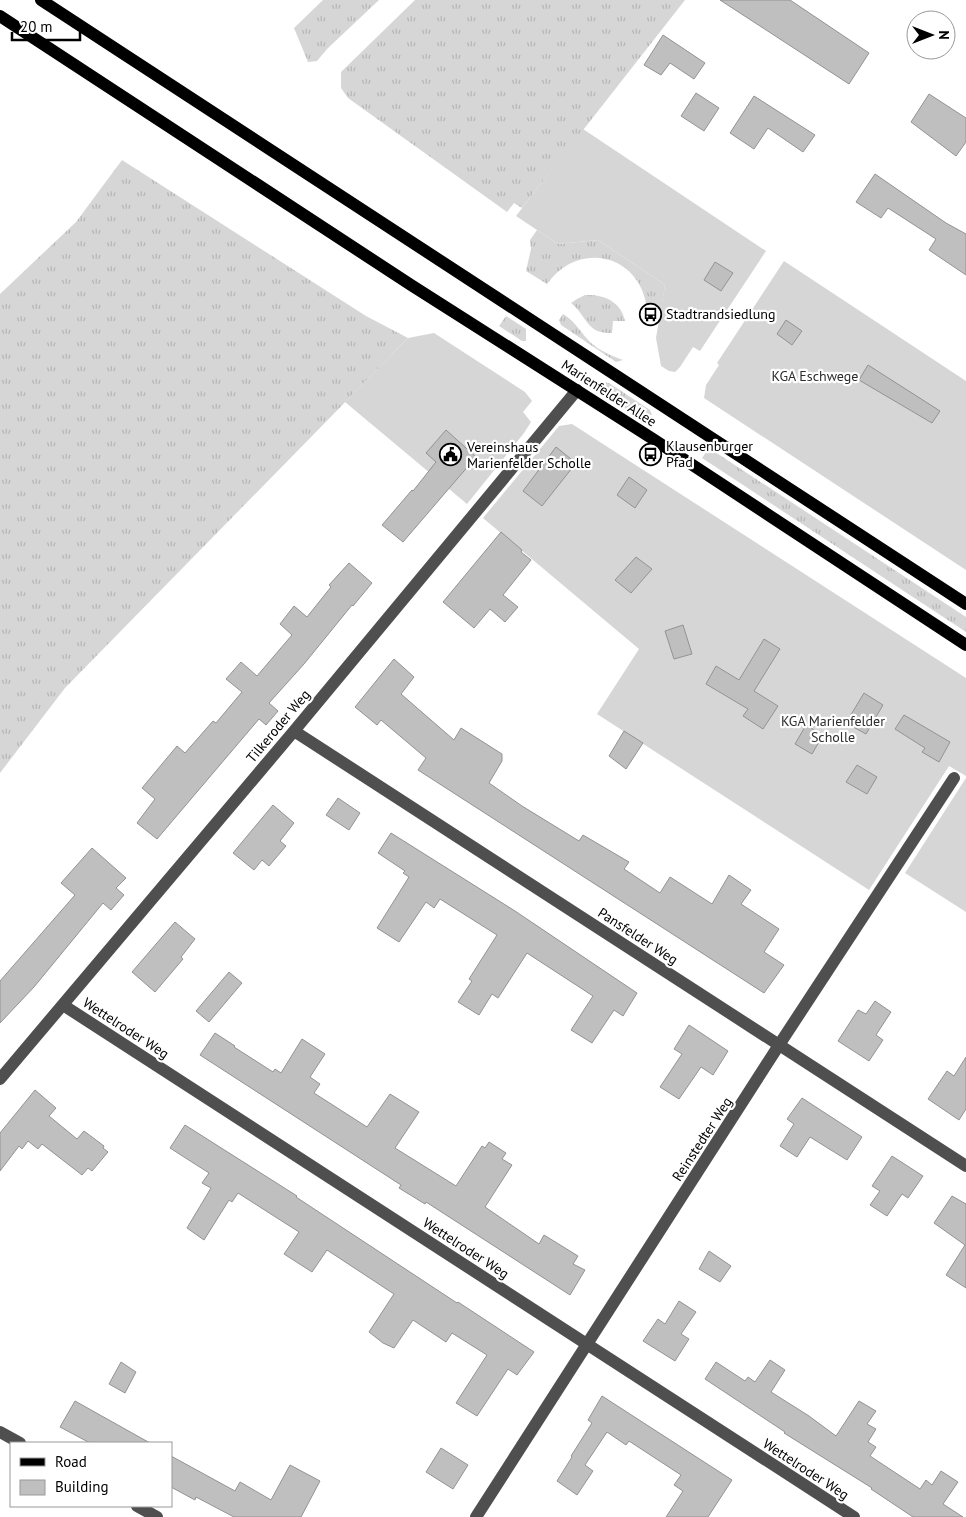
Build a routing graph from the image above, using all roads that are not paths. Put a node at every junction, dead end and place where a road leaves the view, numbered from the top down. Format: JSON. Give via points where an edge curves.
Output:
{"nodes":[{"id":1,"x":41,"y":0,"type":"edge"},
{"id":2,"x":0,"y":16,"type":"edge"},
{"id":3,"x":577,"y":390,"type":"junction"},
{"id":4,"x":966,"y":604,"type":"edge"},
{"id":5,"x":966,"y":645,"type":"edge"},
{"id":6,"x":294,"y":731,"type":"junction"},
{"id":7,"x":954,"y":778,"type":"dead end"},
{"id":8,"x":62,"y":1005,"type":"junction"},
{"id":9,"x":779,"y":1045,"type":"junction"},
{"id":10,"x":0,"y":1079,"type":"edge"},
{"id":11,"x":966,"y":1166,"type":"edge"},
{"id":12,"x":586,"y":1344,"type":"junction"},
{"id":13,"x":0,"y":1432,"type":"edge"},
{"id":14,"x":18,"y":1442,"type":"edge"},
{"id":15,"x":139,"y":1507,"type":"edge"},
{"id":16,"x":157,"y":1517,"type":"edge"},
{"id":17,"x":476,"y":1517,"type":"edge"},
{"id":18,"x":854,"y":1517,"type":"edge"}],
"edges":[{"from":1,"to":4,"type":"main road","name":"Marienfelder Allee"},
{"from":2,"to":3,"type":"main road","name":"Marienfelder Allee"},
{"from":3,"to":5,"type":"main road","name":"Marienfelder Allee"},
{"from":3,"to":6,"type":"street","name":"Tilkeroder Weg"},
{"from":6,"to":8,"type":"street","name":"Tilkeroder Weg"},
{"from":6,"to":9,"type":"street","name":"Pansfelder Weg"},
{"from":7,"to":9,"type":"street","name":"Reinstedter Weg"},
{"from":8,"to":10,"type":"street","name":"Tilkeroder Weg"},
{"from":8,"to":12,"type":"street","name":"Wettelroder Weg"},
{"from":9,"to":11,"type":"street","name":"Pansfelder Weg"},
{"from":9,"to":12,"type":"street","name":"Reinstedter Weg"},
{"from":12,"to":17,"type":"street","name":"Reinstedter Weg"},
{"from":12,"to":18,"type":"street","name":"Wettelroder Weg"},
{"from":13,"to":14,"type":"street"},
{"from":15,"to":16,"type":"street"}]}
